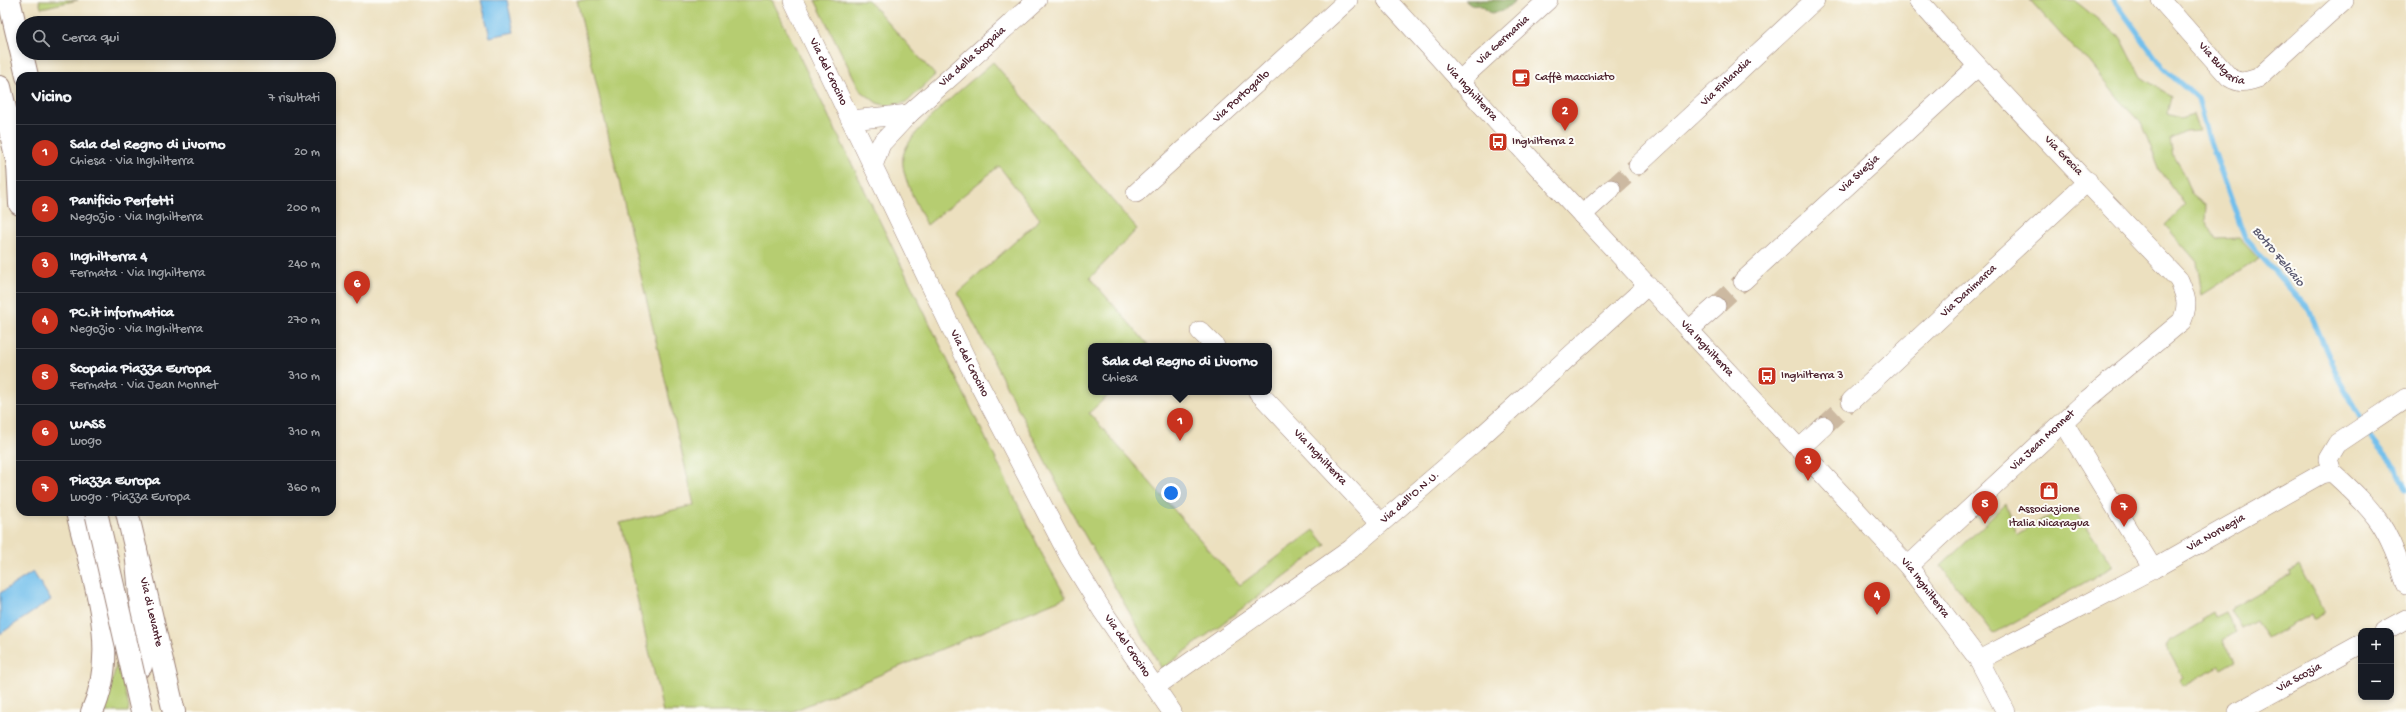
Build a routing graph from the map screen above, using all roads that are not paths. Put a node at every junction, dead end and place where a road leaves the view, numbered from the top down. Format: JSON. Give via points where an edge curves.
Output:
{"nodes":[{"id":1,"x":9,"y":0,"type":"edge"},
{"id":2,"x":793,"y":0,"type":"edge"},
{"id":3,"x":1037,"y":0,"type":"edge"},
{"id":4,"x":1348,"y":0,"type":"edge"},
{"id":5,"x":1387,"y":0,"type":"edge"},
{"id":6,"x":1548,"y":0,"type":"edge"},
{"id":7,"x":1815,"y":0,"type":"edge"},
{"id":8,"x":1918,"y":0,"type":"edge"},
{"id":9,"x":2161,"y":0,"type":"edge"},
{"id":10,"x":2344,"y":0,"type":"edge"},
{"id":11,"x":16,"y":30,"type":"edge"},
{"id":12,"x":23,"y":60,"type":"edge"},
{"id":13,"x":1977,"y":67,"type":"junction"},
{"id":14,"x":26,"y":72,"type":"edge"},
{"id":15,"x":1459,"y":81,"type":"junction"},
{"id":16,"x":0,"y":87,"type":"edge"},
{"id":17,"x":909,"y":114,"type":"junction"},
{"id":18,"x":851,"y":120,"type":"junction"},
{"id":19,"x":16,"y":155,"type":"edge"},
{"id":20,"x":1638,"y":165,"type":"tunnel mouth"},
{"id":21,"x":873,"y":166,"type":"junction"},
{"id":22,"x":2088,"y":181,"type":"junction"},
{"id":23,"x":1611,"y":189,"type":"tunnel mouth"},
{"id":24,"x":1136,"y":193,"type":"dead end"},
{"id":25,"x":1582,"y":215,"type":"junction"},
{"id":26,"x":1743,"y":281,"type":"tunnel mouth"},
{"id":27,"x":1648,"y":285,"type":"junction"},
{"id":28,"x":1716,"y":306,"type":"tunnel mouth"},
{"id":29,"x":2182,"y":321,"type":"joint"},
{"id":30,"x":1689,"y":330,"type":"junction"},
{"id":31,"x":1200,"y":331,"type":"dead end"},
{"id":32,"x":1212,"y":343,"type":"edge"},
{"id":33,"x":1261,"y":395,"type":"edge"},
{"id":34,"x":2406,"y":398,"type":"edge"},
{"id":35,"x":1851,"y":401,"type":"tunnel mouth"},
{"id":36,"x":2064,"y":423,"type":"junction"},
{"id":37,"x":1824,"y":426,"type":"tunnel mouth"},
{"id":38,"x":1800,"y":449,"type":"junction"},
{"id":39,"x":2332,"y":472,"type":"junction"},
{"id":40,"x":78,"y":516,"type":"edge"},
{"id":41,"x":97,"y":516,"type":"edge"},
{"id":42,"x":128,"y":516,"type":"edge"},
{"id":43,"x":1381,"y":523,"type":"junction"},
{"id":44,"x":136,"y":550,"type":"junction"},
{"id":45,"x":1908,"y":566,"type":"junction"},
{"id":46,"x":2153,"y":569,"type":"junction"},
{"id":47,"x":2406,"y":585,"type":"edge"},
{"id":48,"x":2406,"y":618,"type":"edge"},
{"id":49,"x":2389,"y":628,"type":"edge"},
{"id":50,"x":2358,"y":646,"type":"edge"},
{"id":51,"x":1979,"y":660,"type":"junction"},
{"id":52,"x":141,"y":666,"type":"dead end"},
{"id":53,"x":1155,"y":687,"type":"junction"},
{"id":54,"x":92,"y":712,"type":"edge"},
{"id":55,"x":142,"y":712,"type":"edge"},
{"id":56,"x":174,"y":712,"type":"edge"},
{"id":57,"x":1172,"y":712,"type":"edge"},
{"id":58,"x":2006,"y":712,"type":"edge"},
{"id":59,"x":2238,"y":712,"type":"edge"}],
"edges":[{"from":1,"to":11,"type":"main road"},
{"from":2,"to":18,"type":"street","name":"Via del Crocino"},
{"from":3,"to":17,"type":"street","name":"Via della Scopaia"},
{"from":4,"to":24,"type":"street","name":"Via Portogallo"},
{"from":5,"to":15,"type":"street","name":"Via Inghilterra"},
{"from":6,"to":15,"type":"street","name":"Via Germania"},
{"from":7,"to":20,"type":"street","name":"Via Finlandia"},
{"from":8,"to":13,"type":"street","name":"Via Grecia"},
{"from":9,"to":10,"type":"street","name":"Via Bulgaria","via":[[2229,77],[2237,82],[2258,78]]},
{"from":12,"to":14,"type":"main road"},
{"from":13,"to":22,"type":"street","name":"Via Grecia"},
{"from":13,"to":26,"type":"street","name":"Via Svezia"},
{"from":15,"to":25,"type":"street","name":"Via Inghilterra"},
{"from":16,"to":19,"type":"main road"},
{"from":17,"to":18,"type":"street"},
{"from":17,"to":21,"type":"street","name":"Via della Scopaia","via":[[881,144]]},
{"from":18,"to":21,"type":"street","name":"Via del Crocino"},
{"from":21,"to":53,"type":"street","name":"Via del Crocino","via":[[970,366],[1076,569]]},
{"from":22,"to":29,"type":"street","name":"Via Grecia","via":[[2179,280],[2187,308]]},
{"from":22,"to":35,"type":"street","name":"Via Danimarca"},
{"from":23,"to":25,"type":"street"},
{"from":25,"to":27,"type":"street","name":"Via Inghilterra"},
{"from":27,"to":30,"type":"street","name":"Via Inghilterra"},
{"from":27,"to":43,"type":"street","name":"Via dell'O.N.U.","via":[[1474,443]]},
{"from":28,"to":30,"type":"street"},
{"from":29,"to":36,"type":"street","name":"Via Jean Monnet"},
{"from":30,"to":38,"type":"street","name":"Via Inghilterra"},
{"from":31,"to":32,"type":"street"},
{"from":33,"to":43,"type":"street","name":"Via Inghilterra"},
{"from":34,"to":39,"type":"street","via":[[2337,444],[2328,459]]},
{"from":36,"to":45,"type":"street","name":"Via Jean Monnet"},
{"from":36,"to":46,"type":"street"},
{"from":37,"to":38,"type":"street"},
{"from":38,"to":45,"type":"street","name":"Via Inghilterra"},
{"from":39,"to":46,"type":"street","name":"Via Norvegia","via":[[2321,474]]},
{"from":39,"to":47,"type":"street","via":[[2363,500],[2385,528],[2398,557]]},
{"from":40,"to":54,"type":"main road","via":[[105,640],[100,687]]},
{"from":41,"to":55,"type":"main road","bridge":true},
{"from":42,"to":44,"type":"main road","name":"Via di Levante"},
{"from":43,"to":53,"type":"street","name":"Via dell'O.N.U.","via":[[1344,555]]},
{"from":44,"to":52,"type":"main road","via":[[142,616]]},
{"from":44,"to":56,"type":"main road","name":"Via di Levante"},
{"from":45,"to":51,"type":"street","name":"Via Inghilterra"},
{"from":46,"to":51,"type":"street","name":"Via Norvegia"},
{"from":48,"to":49,"type":"street"},
{"from":50,"to":59,"type":"street","name":"Via Scozia"},
{"from":51,"to":58,"type":"street","name":"Via Inghilterra"},
{"from":53,"to":57,"type":"street","name":"Via del Crocino"}]}
